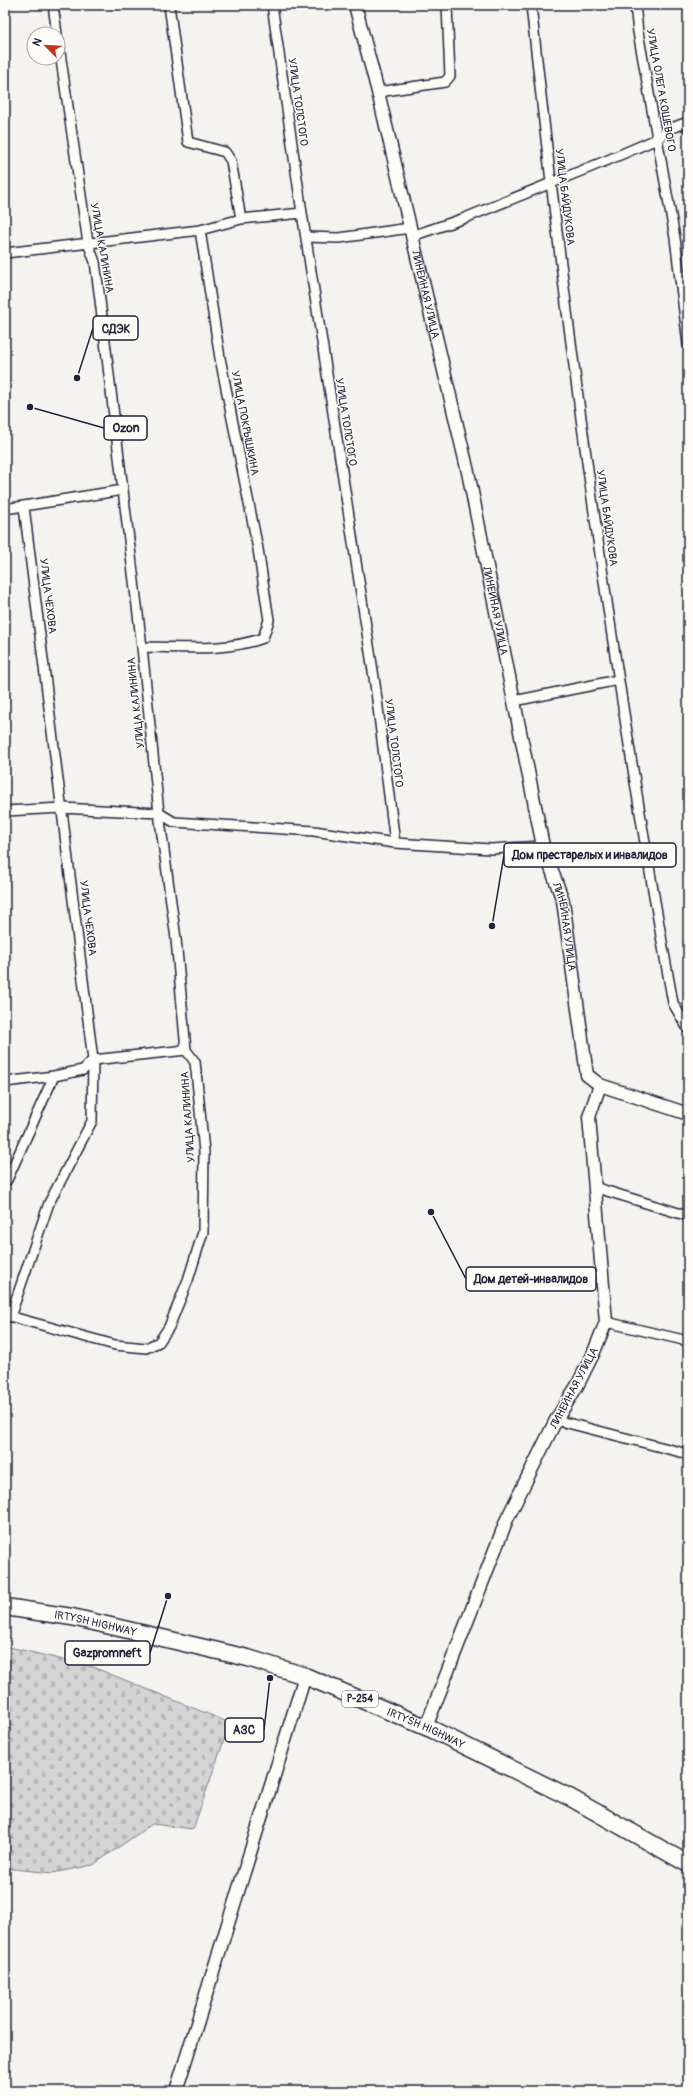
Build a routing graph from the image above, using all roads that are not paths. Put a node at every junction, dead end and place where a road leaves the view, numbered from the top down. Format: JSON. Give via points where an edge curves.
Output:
{"nodes":[{"id":1,"x":53,"y":5,"type":"edge"},
{"id":2,"x":169,"y":5,"type":"edge"},
{"id":3,"x":272,"y":5,"type":"edge"},
{"id":4,"x":355,"y":5,"type":"edge"},
{"id":5,"x":447,"y":5,"type":"edge"},
{"id":6,"x":531,"y":5,"type":"edge"},
{"id":7,"x":636,"y":5,"type":"edge"},
{"id":8,"x":56,"y":26,"type":"edge"},
{"id":9,"x":62,"y":66,"type":"edge"},
{"id":10,"x":378,"y":92,"type":"junction"},
{"id":11,"x":688,"y":122,"type":"edge"},
{"id":12,"x":657,"y":139,"type":"junction"},
{"id":13,"x":550,"y":183,"type":"junction"},
{"id":14,"x":302,"y":213,"type":"junction"},
{"id":15,"x":241,"y":219,"type":"junction"},
{"id":16,"x":200,"y":230,"type":"junction"},
{"id":17,"x":411,"y":232,"type":"junction"},
{"id":18,"x":306,"y":237,"type":"junction"},
{"id":19,"x":88,"y":244,"type":"junction"},
{"id":20,"x":5,"y":253,"type":"edge"},
{"id":21,"x":688,"y":344,"type":"edge"},
{"id":22,"x":123,"y":490,"type":"junction"},
{"id":23,"x":24,"y":507,"type":"junction"},
{"id":24,"x":5,"y":509,"type":"edge"},
{"id":25,"x":142,"y":647,"type":"junction"},
{"id":26,"x":618,"y":680,"type":"junction"},
{"id":27,"x":514,"y":701,"type":"junction"},
{"id":28,"x":62,"y":808,"type":"junction"},
{"id":29,"x":5,"y":811,"type":"edge"},
{"id":30,"x":159,"y":813,"type":"junction"},
{"id":31,"x":395,"y":842,"type":"junction"},
{"id":32,"x":543,"y":846,"type":"junction"},
{"id":33,"x":688,"y":1029,"type":"edge"},
{"id":34,"x":186,"y":1050,"type":"junction"},
{"id":35,"x":93,"y":1060,"type":"junction"},
{"id":36,"x":54,"y":1076,"type":"junction"},
{"id":37,"x":5,"y":1082,"type":"edge"},
{"id":38,"x":600,"y":1085,"type":"junction"},
{"id":39,"x":688,"y":1114,"type":"edge"},
{"id":40,"x":5,"y":1179,"type":"edge"},
{"id":41,"x":594,"y":1187,"type":"junction"},
{"id":42,"x":688,"y":1216,"type":"edge"},
{"id":43,"x":8,"y":1316,"type":"edge"},
{"id":44,"x":606,"y":1322,"type":"junction"},
{"id":45,"x":688,"y":1341,"type":"edge"},
{"id":46,"x":556,"y":1420,"type":"junction"},
{"id":47,"x":688,"y":1454,"type":"edge"},
{"id":48,"x":5,"y":1607,"type":"edge"},
{"id":49,"x":305,"y":1676,"type":"junction"},
{"id":50,"x":426,"y":1727,"type":"junction"},
{"id":51,"x":688,"y":1864,"type":"edge"},
{"id":52,"x":176,"y":2091,"type":"edge"}],
"edges":[{"from":1,"to":8,"type":"street"},
{"from":2,"to":15,"type":"street","via":[[188,142],[225,152],[231,161]]},
{"from":3,"to":14,"type":"street","name":"УЛИЦА ТОЛСТОГО"},
{"from":4,"to":10,"type":"street","name":"ЛИНЕЙНАЯ УЛИЦА"},
{"from":5,"to":10,"type":"street","via":[[450,76],[445,82]]},
{"from":6,"to":13,"type":"street","name":"УЛИЦА БАЙДУКОВА"},
{"from":7,"to":12,"type":"street","name":"УЛИЦА ОЛЕГА КОШЕВОГО"},
{"from":9,"to":19,"type":"street","name":"УЛИЦА КАЛИНИНА"},
{"from":10,"to":17,"type":"street","name":"ЛИНЕЙНАЯ УЛИЦА"},
{"from":11,"to":12,"type":"street","via":[[669,129]]},
{"from":12,"to":13,"type":"street"},
{"from":12,"to":21,"type":"street","name":"УЛИЦА ОЛЕГА КОШЕВОГО","via":[[675,238]]},
{"from":13,"to":17,"type":"street","via":[[465,218]]},
{"from":13,"to":26,"type":"street","name":"УЛИЦА БАЙДУКОВА"},
{"from":14,"to":15,"type":"street"},
{"from":14,"to":18,"type":"street","name":"УЛИЦА ТОЛСТОГО"},
{"from":15,"to":16,"type":"street"},
{"from":16,"to":19,"type":"street"},
{"from":16,"to":25,"type":"street","name":"УЛИЦА ПОКРЫШКИНА","via":[[220,358],[258,549],[269,620],[263,638],[249,643],[206,648]]},
{"from":17,"to":18,"type":"street","via":[[339,238]]},
{"from":17,"to":27,"type":"street","name":"ЛИНЕЙНАЯ УЛИЦА","via":[[468,472]]},
{"from":18,"to":31,"type":"street","name":"УЛИЦА ТОЛСТОГО","via":[[374,684]]},
{"from":19,"to":20,"type":"street"},
{"from":19,"to":22,"type":"street","name":"УЛИЦА КАЛИНИНА","via":[[95,262]]},
{"from":22,"to":23,"type":"street"},
{"from":22,"to":25,"type":"street","name":"УЛИЦА КАЛИНИНА"},
{"from":23,"to":24,"type":"street"},
{"from":23,"to":28,"type":"street","name":"УЛИЦА ЧЕХОВА"},
{"from":25,"to":30,"type":"street","name":"УЛИЦА КАЛИНИНА"},
{"from":26,"to":27,"type":"street"},
{"from":26,"to":33,"type":"street","name":"УЛИЦА БАЙДУКОВА","via":[[673,1003]]},
{"from":27,"to":32,"type":"street","name":"ЛИНЕЙНАЯ УЛИЦА"},
{"from":28,"to":29,"type":"street"},
{"from":28,"to":30,"type":"street"},
{"from":28,"to":35,"type":"street","name":"УЛИЦА ЧЕХОВА"},
{"from":30,"to":31,"type":"street","via":[[174,822],[314,831]]},
{"from":30,"to":34,"type":"street","name":"УЛИЦА КАЛИНИНА","via":[[176,939]]},
{"from":31,"to":32,"type":"street","via":[[491,849]]},
{"from":32,"to":38,"type":"street","name":"ЛИНЕЙНАЯ УЛИЦА","via":[[563,901],[587,1075]]},
{"from":34,"to":35,"type":"street"},
{"from":34,"to":43,"type":"street","name":"УЛИЦА КАЛИНИНА","via":[[195,1062],[204,1152],[203,1232],[188,1280],[160,1342],[146,1348],[115,1345]]},
{"from":35,"to":36,"type":"street","via":[[83,1070]]},
{"from":35,"to":43,"type":"street","name":"УЛИЦА ЧЕХОВА","via":[[92,1121],[49,1203]]},
{"from":36,"to":37,"type":"street"},
{"from":36,"to":40,"type":"street","via":[[7,1180]]},
{"from":38,"to":39,"type":"street"},
{"from":38,"to":41,"type":"street","name":"ЛИНЕЙНАЯ УЛИЦА","via":[[589,1117]]},
{"from":41,"to":42,"type":"street"},
{"from":41,"to":44,"type":"street","name":"ЛИНЕЙНАЯ УЛИЦА"},
{"from":44,"to":45,"type":"street"},
{"from":44,"to":46,"type":"street","name":"ЛИНЕЙНАЯ УЛИЦА","via":[[580,1380]]},
{"from":46,"to":47,"type":"street"},
{"from":46,"to":50,"type":"street","name":"ЛИНЕЙНАЯ УЛИЦА","via":[[507,1519]]},
{"from":48,"to":49,"type":"highway","name":"IRTYSH HIGHWAY","number":"Р-254","via":[[72,1617],[248,1658]]},
{"from":49,"to":50,"type":"highway","name":"IRTYSH HIGHWAY","number":"Р-254"},
{"from":49,"to":52,"type":"street"},
{"from":50,"to":51,"type":"highway","name":"IRTYSH HIGHWAY","number":"Р-254","via":[[571,1798]]}]}
